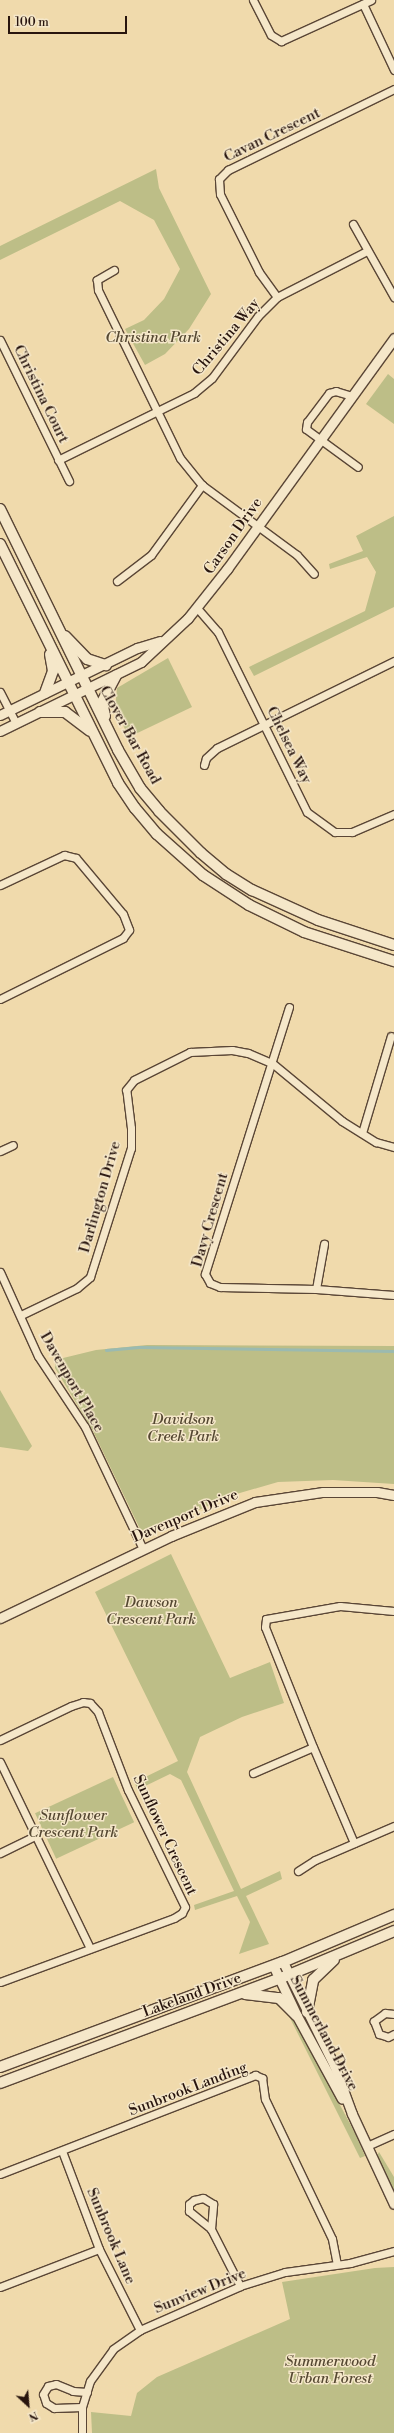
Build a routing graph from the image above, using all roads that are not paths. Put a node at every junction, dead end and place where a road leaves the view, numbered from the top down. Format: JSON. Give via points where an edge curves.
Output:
{"nodes":[{"id":1,"x":253,"y":0,"type":"edge"},
{"id":2,"x":371,"y":0,"type":"edge"},
{"id":3,"x":363,"y":4,"type":"junction"},
{"id":4,"x":394,"y":70,"type":"edge"},
{"id":5,"x":394,"y":89,"type":"edge"},
{"id":6,"x":353,"y":224,"type":"dead end"},
{"id":7,"x":367,"y":251,"type":"junction"},
{"id":8,"x":114,"y":270,"type":"dead end"},
{"id":9,"x":394,"y":297,"type":"edge"},
{"id":10,"x":277,"y":298,"type":"junction"},
{"id":11,"x":394,"y":338,"type":"edge"},
{"id":12,"x":0,"y":340,"type":"edge"},
{"id":13,"x":352,"y":396,"type":"junction"},
{"id":14,"x":157,"y":412,"type":"junction"},
{"id":15,"x":318,"y":440,"type":"junction"},
{"id":16,"x":58,"y":460,"type":"junction"},
{"id":17,"x":358,"y":467,"type":"dead end"},
{"id":18,"x":69,"y":481,"type":"dead end"},
{"id":19,"x":202,"y":485,"type":"junction"},
{"id":20,"x":0,"y":509,"type":"edge"},
{"id":21,"x":258,"y":525,"type":"junction"},
{"id":22,"x":0,"y":544,"type":"edge"},
{"id":23,"x":314,"y":574,"type":"dead end"},
{"id":24,"x":117,"y":581,"type":"dead end"},
{"id":25,"x":198,"y":608,"type":"junction"},
{"id":26,"x":58,"y":628,"type":"junction"},
{"id":27,"x":162,"y":641,"type":"junction"},
{"id":28,"x":49,"y":646,"type":"junction"},
{"id":29,"x":393,"y":663,"type":"edge"},
{"id":30,"x":106,"y":665,"type":"junction"},
{"id":31,"x":81,"y":676,"type":"junction"},
{"id":32,"x":116,"y":676,"type":"junction"},
{"id":33,"x":68,"y":682,"type":"junction"},
{"id":34,"x":88,"y":689,"type":"junction"},
{"id":35,"x":0,"y":692,"type":"edge"},
{"id":36,"x":45,"y":693,"type":"junction"},
{"id":37,"x":74,"y":695,"type":"junction"},
{"id":38,"x":9,"y":711,"type":"junction"},
{"id":39,"x":40,"y":712,"type":"junction"},
{"id":40,"x":0,"y":715,"type":"edge"},
{"id":41,"x":16,"y":723,"type":"junction"},
{"id":42,"x":264,"y":725,"type":"junction"},
{"id":43,"x":108,"y":729,"type":"junction"},
{"id":44,"x":0,"y":732,"type":"edge"},
{"id":45,"x":93,"y":734,"type":"junction"},
{"id":46,"x":204,"y":765,"type":"dead end"},
{"id":47,"x":394,"y":814,"type":"edge"},
{"id":48,"x":0,"y":885,"type":"edge"},
{"id":49,"x":394,"y":945,"type":"edge"},
{"id":50,"x":394,"y":961,"type":"edge"},
{"id":51,"x":0,"y":999,"type":"edge"},
{"id":52,"x":288,"y":1007,"type":"dead end"},
{"id":53,"x":391,"y":1036,"type":"dead end"},
{"id":54,"x":272,"y":1063,"type":"junction"},
{"id":55,"x":362,"y":1133,"type":"junction"},
{"id":56,"x":13,"y":1145,"type":"dead end"},
{"id":57,"x":394,"y":1148,"type":"edge"},
{"id":58,"x":0,"y":1151,"type":"edge"},
{"id":59,"x":324,"y":1244,"type":"dead end"},
{"id":60,"x":0,"y":1272,"type":"edge"},
{"id":61,"x":316,"y":1288,"type":"junction"},
{"id":62,"x":394,"y":1295,"type":"edge"},
{"id":63,"x":21,"y":1315,"type":"junction"},
{"id":64,"x":394,"y":1495,"type":"edge"},
{"id":65,"x":143,"y":1549,"type":"junction"},
{"id":66,"x":394,"y":1611,"type":"edge"},
{"id":67,"x":0,"y":1618,"type":"edge"},
{"id":68,"x":0,"y":1740,"type":"edge"},
{"id":69,"x":312,"y":1747,"type":"junction"},
{"id":70,"x":0,"y":1762,"type":"edge"},
{"id":71,"x":253,"y":1773,"type":"dead end"},
{"id":72,"x":394,"y":1826,"type":"edge"},
{"id":73,"x":35,"y":1836,"type":"junction"},
{"id":74,"x":354,"y":1843,"type":"junction"},
{"id":75,"x":0,"y":1853,"type":"edge"},
{"id":76,"x":298,"y":1872,"type":"dead end"},
{"id":77,"x":394,"y":1915,"type":"edge"},
{"id":78,"x":394,"y":1931,"type":"edge"},
{"id":79,"x":90,"y":1948,"type":"junction"},
{"id":80,"x":340,"y":1954,"type":"junction"},
{"id":81,"x":283,"y":1962,"type":"junction"},
{"id":82,"x":273,"y":1965,"type":"junction"},
{"id":83,"x":289,"y":1975,"type":"junction"},
{"id":84,"x":279,"y":1979,"type":"junction"},
{"id":85,"x":0,"y":1982,"type":"edge"},
{"id":86,"x":239,"y":1994,"type":"junction"},
{"id":87,"x":307,"y":2012,"type":"junction"},
{"id":88,"x":394,"y":2014,"type":"edge"},
{"id":89,"x":297,"y":2016,"type":"junction"},
{"id":90,"x":394,"y":2034,"type":"edge"},
{"id":91,"x":0,"y":2067,"type":"edge"},
{"id":92,"x":0,"y":2083,"type":"edge"},
{"id":93,"x":352,"y":2114,"type":"junction"},
{"id":94,"x":394,"y":2134,"type":"edge"},
{"id":95,"x":367,"y":2146,"type":"junction"},
{"id":96,"x":62,"y":2151,"type":"junction"},
{"id":97,"x":0,"y":2174,"type":"edge"},
{"id":98,"x":394,"y":2204,"type":"edge"},
{"id":99,"x":211,"y":2229,"type":"junction"},
{"id":100,"x":99,"y":2249,"type":"junction"},
{"id":101,"x":394,"y":2251,"type":"edge"},
{"id":102,"x":337,"y":2264,"type":"junction"},
{"id":103,"x":240,"y":2286,"type":"junction"},
{"id":104,"x":0,"y":2287,"type":"edge"},
{"id":105,"x":140,"y":2330,"type":"junction"},
{"id":106,"x":87,"y":2392,"type":"junction"},
{"id":107,"x":82,"y":2407,"type":"junction"},
{"id":108,"x":82,"y":2433,"type":"edge"}],
"edges":[{"from":1,"to":3,"type":"street","via":[[270,35],[281,41]]},
{"from":2,"to":3,"type":"street"},
{"from":3,"to":4,"type":"street"},
{"from":5,"to":10,"type":"street","name":"Cavan Crescent","via":[[228,170],[219,179],[218,188],[224,201],[259,272]]},
{"from":6,"to":7,"type":"street"},
{"from":7,"to":9,"type":"street"},
{"from":7,"to":10,"type":"street","name":"Christina Way"},
{"from":8,"to":14,"type":"street","via":[[100,278],[97,286]]},
{"from":10,"to":14,"type":"street","name":"Christina Way","via":[[258,316],[207,382],[183,400]]},
{"from":11,"to":13,"type":"street","name":"Carson Drive"},
{"from":12,"to":16,"type":"street","name":"Christina Court"},
{"from":13,"to":15,"type":"street","name":"Carson Drive"},
{"from":13,"to":15,"type":"street","via":[[332,391],[327,394],[306,426],[308,432]]},
{"from":14,"to":16,"type":"street","name":"Christina Court"},
{"from":14,"to":19,"type":"street","via":[[180,458]]},
{"from":15,"to":17,"type":"street"},
{"from":15,"to":21,"type":"street","name":"Carson Drive"},
{"from":16,"to":18,"type":"street","name":"Christina Court"},
{"from":19,"to":21,"type":"street"},
{"from":19,"to":24,"type":"street","via":[[150,555]]},
{"from":20,"to":26,"type":"main road","name":"Clover Bar Road"},
{"from":21,"to":23,"type":"street","via":[[297,555]]},
{"from":21,"to":25,"type":"street","name":"Carson Drive"},
{"from":22,"to":28,"type":"main road","name":"Clover Bar Road"},
{"from":25,"to":27,"type":"street","name":"Carson Drive"},
{"from":25,"to":42,"type":"street","name":"Chelsea Way","via":[[218,632]]},
{"from":26,"to":30,"type":"main road","via":[[87,659]]},
{"from":26,"to":31,"type":"main road","name":"Clover Bar Road"},
{"from":27,"to":30,"type":"street","name":"Carson Drive","via":[[137,648]]},
{"from":27,"to":32,"type":"street","name":"Carson Drive","via":[[141,662]]},
{"from":28,"to":33,"type":"main road","name":"Clover Bar Road"},
{"from":28,"to":36,"type":"main road","via":[[53,671]]},
{"from":29,"to":42,"type":"street"},
{"from":30,"to":31,"type":"street","name":"Carson Drive"},
{"from":31,"to":33,"type":"street","name":"Carson Drive"},
{"from":31,"to":34,"type":"main road","name":"Clover Bar Road"},
{"from":32,"to":34,"type":"street","name":"Carson Drive"},
{"from":32,"to":43,"type":"main road","via":[[102,702]]},
{"from":33,"to":36,"type":"street","name":"Carson Drive"},
{"from":33,"to":37,"type":"main road","name":"Clover Bar Road"},
{"from":34,"to":37,"type":"street","name":"Carson Drive"},
{"from":34,"to":43,"type":"main road","name":"Clover Bar Road"},
{"from":35,"to":38,"type":"street"},
{"from":36,"to":38,"type":"street","name":"Carson Drive"},
{"from":37,"to":39,"type":"street","name":"Carson Drive"},
{"from":37,"to":45,"type":"main road","name":"Clover Bar Road"},
{"from":38,"to":40,"type":"street","name":"Carson Drive"},
{"from":38,"to":41,"type":"street"},
{"from":39,"to":41,"type":"street","name":"Carson Drive"},
{"from":39,"to":45,"type":"main road","via":[[65,712]]},
{"from":41,"to":44,"type":"street","name":"Carson Drive"},
{"from":42,"to":46,"type":"street","via":[[216,748],[206,758]]},
{"from":42,"to":47,"type":"street","name":"Chelsea Way","via":[[307,812],[335,832],[352,832]]},
{"from":43,"to":49,"type":"main road","name":"Clover Bar Road","via":[[140,788],[179,834],[226,874],[286,907]]},
{"from":45,"to":50,"type":"main road","name":"Clover Bar Road","via":[[118,783],[135,808],[157,834],[203,875],[270,917],[304,932]]},
{"from":48,"to":51,"type":"street","via":[[64,855],[76,858],[123,914],[129,930],[122,938]]},
{"from":52,"to":54,"type":"street","name":"Davy Crescent"},
{"from":53,"to":55,"type":"street"},
{"from":54,"to":55,"type":"street","name":"Darlington Drive","via":[[342,1121]]},
{"from":54,"to":61,"type":"street","name":"Davy Crescent","via":[[205,1274],[210,1283],[220,1287]]},
{"from":54,"to":63,"type":"street","name":"Darlington Drive","via":[[248,1053],[232,1050],[190,1052],[134,1080],[126,1090],[132,1128],[131,1148],[90,1277],[77,1288]]},
{"from":55,"to":57,"type":"street","name":"Darlington Drive","via":[[376,1142]]},
{"from":56,"to":58,"type":"street"},
{"from":59,"to":61,"type":"street"},
{"from":60,"to":63,"type":"street","name":"Davenport Place"},
{"from":61,"to":62,"type":"street","name":"Davy Crescent"},
{"from":63,"to":65,"type":"street","name":"Davenport Place","via":[[38,1356],[86,1427]]},
{"from":64,"to":65,"type":"street","name":"Davenport Drive","via":[[377,1492],[323,1492],[255,1502]]},
{"from":65,"to":67,"type":"street","name":"Davenport Drive"},
{"from":66,"to":69,"type":"street","via":[[340,1606],[266,1619],[265,1627]]},
{"from":68,"to":79,"type":"street","name":"Sunflower Crescent","via":[[71,1706],[90,1703],[98,1712],[125,1783],[185,1907],[182,1913],[174,1918]]},
{"from":69,"to":71,"type":"street"},
{"from":69,"to":74,"type":"street"},
{"from":70,"to":73,"type":"street"},
{"from":72,"to":74,"type":"street"},
{"from":73,"to":75,"type":"street"},
{"from":73,"to":79,"type":"street"},
{"from":74,"to":76,"type":"street","via":[[315,1860]]},
{"from":77,"to":81,"type":"main road","name":"Lakeland Drive"},
{"from":78,"to":80,"type":"main road","name":"Lakeland Drive"},
{"from":79,"to":85,"type":"street","name":"Sunflower Crescent"},
{"from":80,"to":83,"type":"main road","name":"Lakeland Drive"},
{"from":80,"to":87,"type":"main road","via":[[313,1980]]},
{"from":81,"to":82,"type":"main road","name":"Lakeland Drive"},
{"from":81,"to":83,"type":"street","name":"Summerland Drive"},
{"from":82,"to":84,"type":"street","name":"Summerland Drive"},
{"from":82,"to":91,"type":"main road","name":"Lakeland Drive"},
{"from":83,"to":84,"type":"main road","name":"Lakeland Drive"},
{"from":83,"to":87,"type":"street","name":"Summerland Drive"},
{"from":84,"to":86,"type":"main road","name":"Lakeland Drive"},
{"from":84,"to":89,"type":"street","name":"Summerland Drive"},
{"from":86,"to":89,"type":"main road","via":[[263,1994],[279,1998]]},
{"from":86,"to":92,"type":"main road","name":"Lakeland Drive"},
{"from":87,"to":93,"type":"street","name":"Summerland Drive","via":[[334,2065]]},
{"from":88,"to":90,"type":"street","via":[[385,2013],[374,2021],[379,2034],[388,2037]]},
{"from":89,"to":93,"type":"street","name":"Summerland Drive","via":[[330,2079]]},
{"from":93,"to":95,"type":"street","name":"Summerland Drive"},
{"from":94,"to":95,"type":"street"},
{"from":95,"to":98,"type":"street","name":"Summerland Drive"},
{"from":96,"to":97,"type":"street","name":"Sunbrook Landing"},
{"from":96,"to":100,"type":"street","name":"Sunbrook Lane"},
{"from":96,"to":102,"type":"street","name":"Sunbrook Landing","via":[[255,2075],[262,2078],[265,2099],[332,2239]]},
{"from":99,"to":99,"type":"street","via":[[213,2204],[203,2198],[194,2200],[189,2204],[189,2211]]},
{"from":99,"to":103,"type":"street"},
{"from":100,"to":104,"type":"street"},
{"from":100,"to":105,"type":"street","name":"Sunbrook Lane"},
{"from":101,"to":102,"type":"street","name":"Sunview Drive"},
{"from":102,"to":103,"type":"street","name":"Sunview Drive","via":[[285,2272]]},
{"from":103,"to":105,"type":"street","name":"Sunview Drive"},
{"from":105,"to":106,"type":"street","name":"Sunview Drive","via":[[121,2342],[103,2360]]},
{"from":106,"to":107,"type":"street","name":"Sunview Drive"},
{"from":106,"to":107,"type":"street","via":[[73,2391],[56,2384],[48,2386],[44,2394],[46,2403],[54,2408]]},
{"from":107,"to":108,"type":"street","name":"Sunview Drive"}]}
